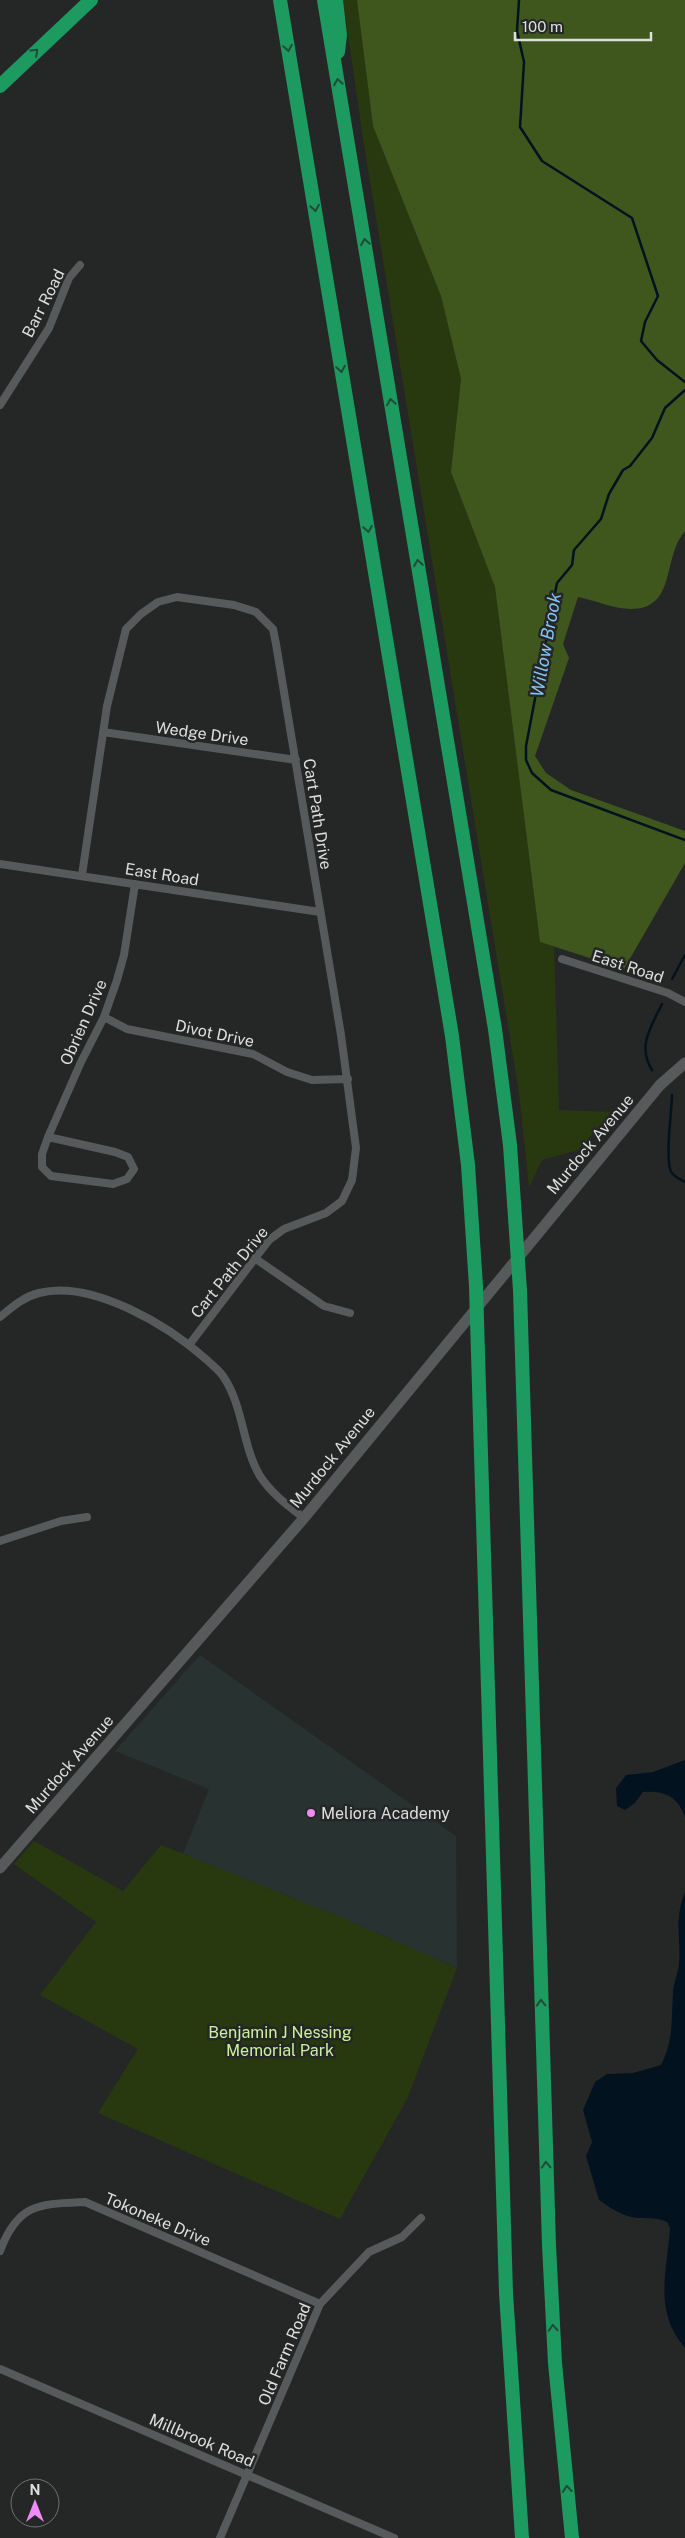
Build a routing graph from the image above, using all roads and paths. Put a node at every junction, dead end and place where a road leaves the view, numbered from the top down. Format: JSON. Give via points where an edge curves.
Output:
{"nodes":[{"id":1,"x":91,"y":0,"type":"edge"},
{"id":2,"x":280,"y":0,"type":"edge"},
{"id":3,"x":324,"y":0,"type":"edge"},
{"id":4,"x":336,"y":0,"type":"edge"},
{"id":5,"x":335,"y":62,"type":"junction"},
{"id":6,"x":0,"y":86,"type":"edge"},
{"id":7,"x":80,"y":265,"type":"dead end"},
{"id":8,"x":0,"y":405,"type":"edge"},
{"id":9,"x":103,"y":732,"type":"junction"},
{"id":10,"x":296,"y":760,"type":"junction"},
{"id":11,"x":0,"y":864,"type":"edge"},
{"id":12,"x":82,"y":876,"type":"junction"},
{"id":13,"x":135,"y":884,"type":"junction"},
{"id":14,"x":320,"y":912,"type":"junction"},
{"id":15,"x":562,"y":959,"type":"dead end"},
{"id":16,"x":685,"y":1002,"type":"edge"},
{"id":17,"x":104,"y":1017,"type":"junction"},
{"id":18,"x":685,"y":1063,"type":"edge"},
{"id":19,"x":348,"y":1079,"type":"junction"},
{"id":20,"x":48,"y":1138,"type":"junction"},
{"id":21,"x":256,"y":1259,"type":"junction"},
{"id":22,"x":350,"y":1314,"type":"dead end"},
{"id":23,"x":0,"y":1317,"type":"edge"},
{"id":24,"x":190,"y":1344,"type":"junction"},
{"id":25,"x":88,"y":1517,"type":"dead end"},
{"id":26,"x":304,"y":1518,"type":"junction"},
{"id":27,"x":0,"y":1541,"type":"edge"},
{"id":28,"x":0,"y":1868,"type":"edge"},
{"id":29,"x":421,"y":2218,"type":"dead end"},
{"id":30,"x":0,"y":2251,"type":"edge"},
{"id":31,"x":320,"y":2304,"type":"junction"},
{"id":32,"x":0,"y":2369,"type":"edge"},
{"id":33,"x":247,"y":2474,"type":"junction"},
{"id":34,"x":220,"y":2538,"type":"edge"},
{"id":35,"x":394,"y":2538,"type":"edge"},
{"id":36,"x":522,"y":2538,"type":"edge"},
{"id":37,"x":572,"y":2538,"type":"edge"}],
"edges":[{"from":6,"to":1,"type":"highway","one_way":true},
{"from":2,"to":36,"type":"highway","one_way":true,"via":[[452,1036],[468,1165],[478,1328],[506,2293]]},
{"from":3,"to":5,"type":"highway"},
{"from":4,"to":5,"type":"highway","via":[[340,38]]},
{"from":37,"to":5,"type":"highway","one_way":true,"via":[[556,2371],[549,2245],[520,1290],[510,1153],[495,1028]]},
{"from":7,"to":8,"type":"street","name":"Barr Road","via":[[70,278],[48,328]]},
{"from":9,"to":10,"type":"street","name":"Wedge Drive"},
{"from":9,"to":10,"type":"street","name":"Cart Path Drive","via":[[126,629],[141,614],[158,602],[177,597],[234,605],[256,612],[273,629]]},
{"from":9,"to":12,"type":"street","name":"Cart Path Drive"},
{"from":10,"to":14,"type":"street","name":"Cart Path Drive"},
{"from":11,"to":12,"type":"street","name":"East Road"},
{"from":12,"to":13,"type":"street","name":"East Road"},
{"from":13,"to":14,"type":"street","name":"East Road"},
{"from":13,"to":17,"type":"street","name":"Obrien Drive","via":[[124,955]]},
{"from":14,"to":19,"type":"street","name":"Cart Path Drive"},
{"from":15,"to":16,"type":"street","name":"East Road","via":[[668,993]]},
{"from":17,"to":19,"type":"street","name":"Divot Drive","via":[[127,1028],[253,1054],[287,1072],[312,1080]]},
{"from":17,"to":20,"type":"street","name":"Obrien Drive","via":[[80,1062]]},
{"from":18,"to":26,"type":"main road","name":"Murdock Avenue","via":[[660,1085]]},
{"from":19,"to":21,"type":"street","name":"Cart Path Drive","via":[[356,1148],[352,1180],[342,1201],[326,1213],[284,1229],[269,1240]]},
{"from":20,"to":20,"type":"street","name":"Obrien Drive","via":[[42,1154],[42,1167],[51,1176],[113,1184],[128,1179],[134,1169],[128,1157],[115,1152]]},
{"from":21,"to":22,"type":"street","via":[[324,1306]]},
{"from":21,"to":24,"type":"street","name":"Cart Path Drive"},
{"from":23,"to":24,"type":"street","via":[[17,1302],[39,1293],[96,1296],[143,1315]]},
{"from":24,"to":26,"type":"street","via":[[223,1375],[240,1409],[259,1475],[275,1495]]},
{"from":25,"to":27,"type":"street","via":[[61,1521]]},
{"from":26,"to":28,"type":"main road","name":"Murdock Avenue"},
{"from":29,"to":31,"type":"street","name":"Old Farm Road","via":[[402,2237],[369,2252]]},
{"from":30,"to":31,"type":"street","name":"Tokoneke Drive","via":[[6,2234],[24,2212],[51,2203],[84,2202]]},
{"from":31,"to":33,"type":"street","name":"Old Farm Road"},
{"from":32,"to":33,"type":"street","name":"Millbrook Road"},
{"from":33,"to":34,"type":"street","name":"Old Farm Road"},
{"from":33,"to":35,"type":"street","name":"Millbrook Road"}]}
